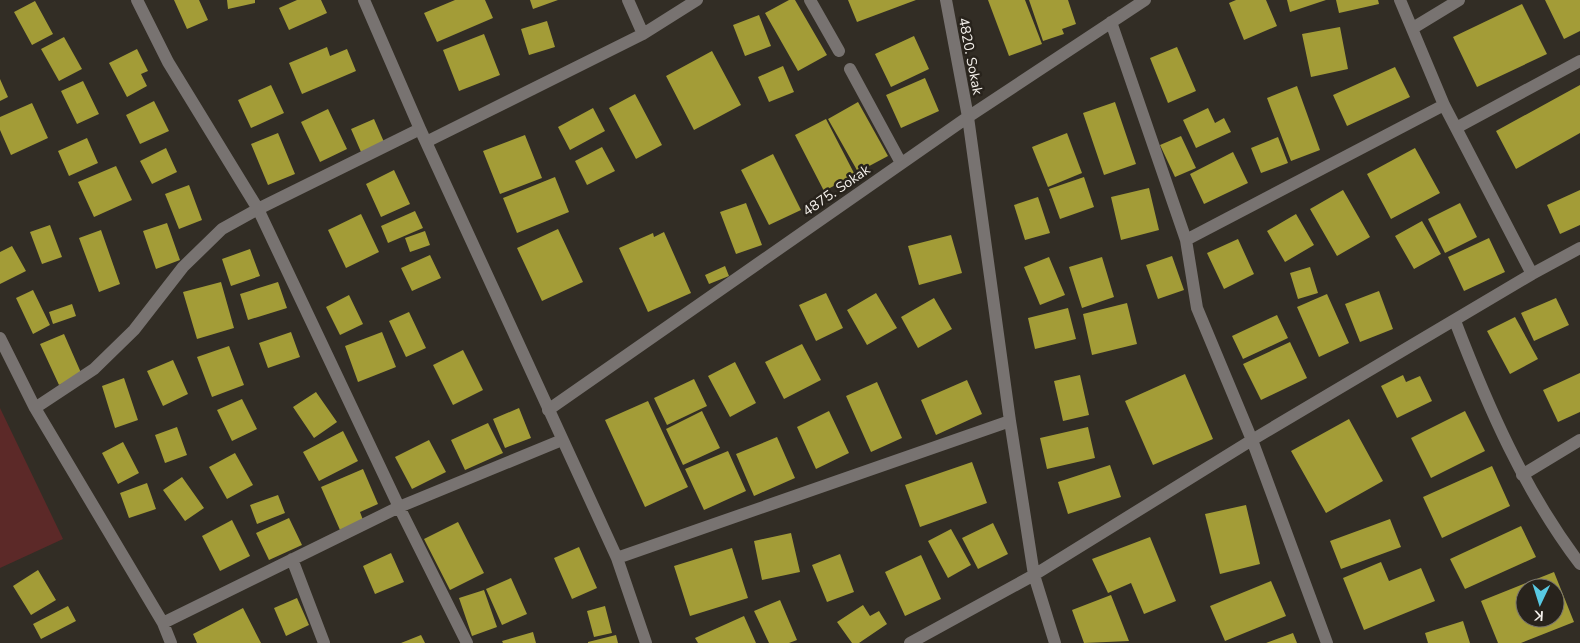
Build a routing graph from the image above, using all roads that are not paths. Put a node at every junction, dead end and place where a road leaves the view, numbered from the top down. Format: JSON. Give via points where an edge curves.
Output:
{"nodes":[{"id":1,"x":137,"y":0,"type":"edge"},
{"id":2,"x":364,"y":0,"type":"edge"},
{"id":3,"x":628,"y":0,"type":"edge"},
{"id":4,"x":697,"y":0,"type":"edge"},
{"id":5,"x":810,"y":0,"type":"edge"},
{"id":6,"x":946,"y":0,"type":"edge"},
{"id":7,"x":1145,"y":0,"type":"edge"},
{"id":8,"x":1400,"y":0,"type":"edge"},
{"id":9,"x":1459,"y":0,"type":"edge"},
{"id":10,"x":1111,"y":22,"type":"junction"},
{"id":11,"x":1413,"y":28,"type":"junction"},
{"id":12,"x":643,"y":34,"type":"junction"},
{"id":13,"x":839,"y":51,"type":"dead end"},
{"id":14,"x":1580,"y":61,"type":"edge"},
{"id":15,"x":850,"y":69,"type":"dead end"},
{"id":16,"x":1444,"y":105,"type":"junction"},
{"id":17,"x":968,"y":117,"type":"junction"},
{"id":18,"x":1456,"y":128,"type":"junction"},
{"id":19,"x":420,"y":129,"type":"junction"},
{"id":20,"x":426,"y":142,"type":"junction"},
{"id":21,"x":901,"y":163,"type":"junction"},
{"id":22,"x":258,"y":209,"type":"junction"},
{"id":23,"x":1186,"y":240,"type":"junction"},
{"id":24,"x":1580,"y":248,"type":"edge"},
{"id":25,"x":1532,"y":274,"type":"junction"},
{"id":26,"x":1455,"y":321,"type":"junction"},
{"id":27,"x":0,"y":338,"type":"edge"},
{"id":28,"x":35,"y":408,"type":"junction"},
{"id":29,"x":548,"y":410,"type":"junction"},
{"id":30,"x":1010,"y":421,"type":"junction"},
{"id":31,"x":562,"y":440,"type":"junction"},
{"id":32,"x":1252,"y":440,"type":"junction"},
{"id":33,"x":1580,"y":440,"type":"edge"},
{"id":34,"x":1522,"y":475,"type":"junction"},
{"id":35,"x":399,"y":507,"type":"junction"},
{"id":36,"x":617,"y":558,"type":"junction"},
{"id":37,"x":292,"y":559,"type":"junction"},
{"id":38,"x":1580,"y":564,"type":"edge"},
{"id":39,"x":1034,"y":575,"type":"junction"},
{"id":40,"x":162,"y":623,"type":"junction"},
{"id":41,"x":171,"y":643,"type":"edge"},
{"id":42,"x":324,"y":643,"type":"edge"},
{"id":43,"x":467,"y":643,"type":"edge"},
{"id":44,"x":646,"y":643,"type":"edge"},
{"id":45,"x":910,"y":643,"type":"edge"},
{"id":46,"x":1055,"y":643,"type":"edge"},
{"id":47,"x":1327,"y":643,"type":"edge"}],
"edges":[{"from":1,"to":22,"type":"street","via":[[168,62]]},
{"from":2,"to":19,"type":"street"},
{"from":3,"to":12,"type":"street"},
{"from":4,"to":12,"type":"street"},
{"from":5,"to":13,"type":"street"},
{"from":6,"to":17,"type":"street","name":"4820. Sokak"},
{"from":7,"to":10,"type":"street","name":"4875. Sokak"},
{"from":8,"to":11,"type":"street"},
{"from":9,"to":11,"type":"street"},
{"from":10,"to":17,"type":"street","name":"4875. Sokak"},
{"from":10,"to":23,"type":"street"},
{"from":11,"to":16,"type":"street"},
{"from":12,"to":20,"type":"street"},
{"from":14,"to":18,"type":"street"},
{"from":15,"to":21,"type":"street"},
{"from":16,"to":18,"type":"street"},
{"from":16,"to":23,"type":"street"},
{"from":17,"to":21,"type":"street","name":"4875. Sokak"},
{"from":17,"to":30,"type":"street","name":"4820. Sokak"},
{"from":18,"to":25,"type":"street"},
{"from":19,"to":20,"type":"street"},
{"from":19,"to":22,"type":"street"},
{"from":20,"to":29,"type":"street"},
{"from":21,"to":29,"type":"street","name":"4875. Sokak"},
{"from":22,"to":28,"type":"street","via":[[222,229],[183,267],[134,330],[94,369]]},
{"from":22,"to":35,"type":"street"},
{"from":23,"to":32,"type":"street","via":[[1197,308]]},
{"from":24,"to":25,"type":"street"},
{"from":25,"to":26,"type":"street"},
{"from":26,"to":32,"type":"street"},
{"from":26,"to":34,"type":"street","via":[[1484,396]]},
{"from":27,"to":28,"type":"street"},
{"from":28,"to":40,"type":"street"},
{"from":29,"to":31,"type":"street"},
{"from":30,"to":36,"type":"street"},
{"from":30,"to":39,"type":"street","name":"4820. Sokak"},
{"from":31,"to":35,"type":"street"},
{"from":31,"to":36,"type":"street"},
{"from":32,"to":39,"type":"street"},
{"from":32,"to":47,"type":"street"},
{"from":33,"to":34,"type":"street"},
{"from":34,"to":38,"type":"street"},
{"from":35,"to":37,"type":"street"},
{"from":35,"to":43,"type":"street"},
{"from":36,"to":44,"type":"street"},
{"from":37,"to":40,"type":"street"},
{"from":37,"to":42,"type":"street"},
{"from":39,"to":45,"type":"street"},
{"from":39,"to":46,"type":"street","name":"4820. Sokak"},
{"from":40,"to":41,"type":"street"}]}
